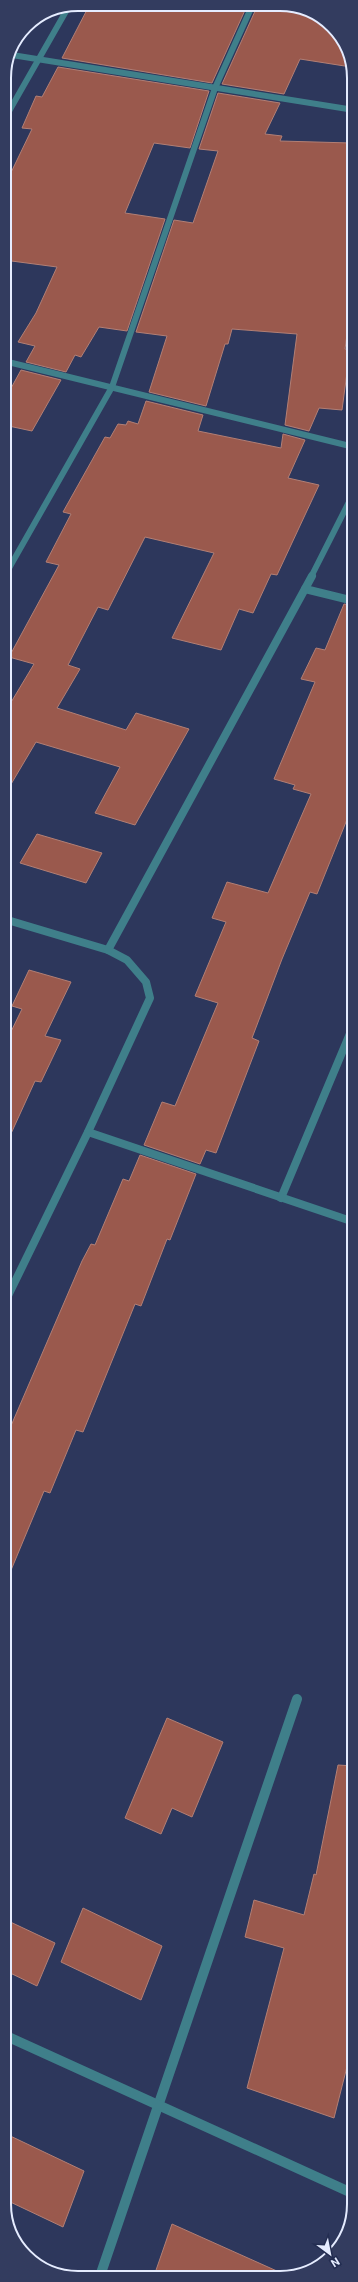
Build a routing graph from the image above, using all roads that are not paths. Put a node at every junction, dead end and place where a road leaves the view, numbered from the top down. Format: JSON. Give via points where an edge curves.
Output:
{"nodes":[{"id":1,"x":250,"y":11,"type":"edge"},
{"id":2,"x":66,"y":12,"type":"edge"},
{"id":3,"x":15,"y":56,"type":"edge"},
{"id":4,"x":39,"y":60,"type":"junction"},
{"id":5,"x":215,"y":88,"type":"junction"},
{"id":6,"x":11,"y":108,"type":"edge"},
{"id":7,"x":347,"y":109,"type":"edge"},
{"id":8,"x":11,"y":362,"type":"edge"},
{"id":9,"x":112,"y":387,"type":"junction"},
{"id":10,"x":347,"y":445,"type":"edge"},
{"id":11,"x":347,"y":506,"type":"edge"},
{"id":12,"x":11,"y":565,"type":"edge"},
{"id":13,"x":305,"y":589,"type":"junction"},
{"id":14,"x":347,"y":599,"type":"edge"},
{"id":15,"x":11,"y":921,"type":"edge"},
{"id":16,"x":108,"y":950,"type":"junction"},
{"id":17,"x":347,"y":1041,"type":"edge"},
{"id":18,"x":88,"y":1132,"type":"junction"},
{"id":19,"x":281,"y":1198,"type":"junction"},
{"id":20,"x":347,"y":1220,"type":"edge"},
{"id":21,"x":11,"y":1290,"type":"edge"},
{"id":22,"x":297,"y":1699,"type":"dead end"},
{"id":23,"x":11,"y":2038,"type":"edge"},
{"id":24,"x":159,"y":2105,"type":"junction"},
{"id":25,"x":347,"y":2191,"type":"edge"},
{"id":26,"x":102,"y":2271,"type":"edge"}],
"edges":[{"from":1,"to":5,"type":"street"},
{"from":2,"to":4,"type":"street"},
{"from":3,"to":4,"type":"street"},
{"from":4,"to":5,"type":"street"},
{"from":4,"to":6,"type":"street"},
{"from":5,"to":7,"type":"street"},
{"from":5,"to":9,"type":"street"},
{"from":8,"to":9,"type":"street"},
{"from":9,"to":10,"type":"street"},
{"from":9,"to":12,"type":"street"},
{"from":11,"to":13,"type":"street"},
{"from":13,"to":14,"type":"street"},
{"from":13,"to":16,"type":"street"},
{"from":15,"to":16,"type":"street"},
{"from":16,"to":18,"type":"street","via":[[127,960],[146,982],[150,998]]},
{"from":17,"to":19,"type":"street"},
{"from":18,"to":19,"type":"street"},
{"from":18,"to":21,"type":"street"},
{"from":19,"to":20,"type":"street"},
{"from":22,"to":24,"type":"street"},
{"from":23,"to":24,"type":"street"},
{"from":24,"to":25,"type":"street"},
{"from":24,"to":26,"type":"street"}]}
